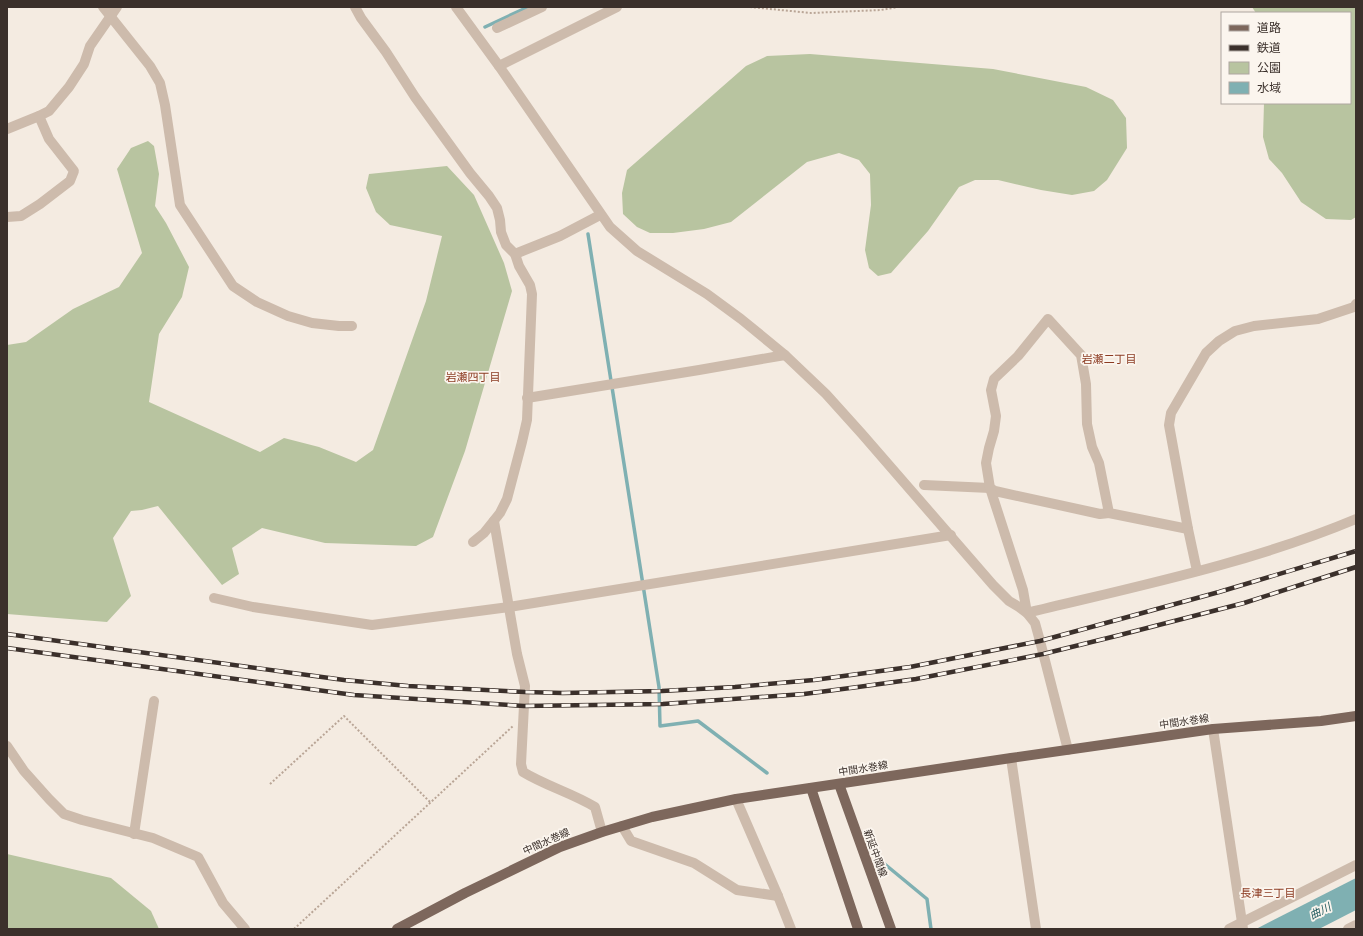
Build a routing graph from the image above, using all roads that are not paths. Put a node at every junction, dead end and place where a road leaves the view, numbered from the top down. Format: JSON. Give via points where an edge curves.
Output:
{"nodes":[{"id":1,"x":103,"y":7,"type":"edge"},
{"id":2,"x":117,"y":7,"type":"edge"},
{"id":3,"x":355,"y":7,"type":"edge"},
{"id":4,"x":456,"y":7,"type":"edge"},
{"id":5,"x":542,"y":7,"type":"edge"},
{"id":6,"x":617,"y":7,"type":"edge"},
{"id":7,"x":110,"y":16,"type":"junction"},
{"id":8,"x":497,"y":28,"type":"dead end"},
{"id":9,"x":499,"y":66,"type":"junction"},
{"id":10,"x":39,"y":116,"type":"junction"},
{"id":11,"x":7,"y":129,"type":"edge"},
{"id":12,"x":600,"y":215,"type":"junction"},
{"id":13,"x":7,"y":217,"type":"edge"},
{"id":14,"x":515,"y":254,"type":"junction"},
{"id":15,"x":1356,"y":304,"type":"edge"},
{"id":16,"x":352,"y":326,"type":"dead end"},
{"id":17,"x":785,"y":355,"type":"junction"},
{"id":18,"x":527,"y":398,"type":"junction"},
{"id":19,"x":924,"y":485,"type":"dead end"},
{"id":20,"x":990,"y":488,"type":"junction"},
{"id":21,"x":1109,"y":513,"type":"junction"},
{"id":22,"x":1356,"y":519,"type":"edge"},
{"id":23,"x":494,"y":521,"type":"junction"},
{"id":24,"x":1188,"y":529,"type":"junction"},
{"id":25,"x":951,"y":535,"type":"junction"},
{"id":26,"x":473,"y":542,"type":"dead end"},
{"id":27,"x":1197,"y":571,"type":"junction"},
{"id":28,"x":214,"y":598,"type":"dead end"},
{"id":29,"x":509,"y":607,"type":"junction"},
{"id":30,"x":1027,"y":614,"type":"junction"},
{"id":31,"x":154,"y":701,"type":"dead end"},
{"id":32,"x":1356,"y":716,"type":"edge"},
{"id":33,"x":1213,"y":729,"type":"junction"},
{"id":34,"x":7,"y":746,"type":"edge"},
{"id":35,"x":1068,"y":750,"type":"junction"},
{"id":36,"x":1011,"y":758,"type":"junction"},
{"id":37,"x":839,"y":784,"type":"junction"},
{"id":38,"x":811,"y":788,"type":"junction"},
{"id":39,"x":736,"y":799,"type":"junction"},
{"id":40,"x":622,"y":826,"type":"junction"},
{"id":41,"x":602,"y":832,"type":"junction"},
{"id":42,"x":134,"y":834,"type":"junction"},
{"id":43,"x":1356,"y":865,"type":"edge"},
{"id":44,"x":778,"y":896,"type":"junction"},
{"id":45,"x":1356,"y":925,"type":"edge"},
{"id":46,"x":1242,"y":926,"type":"edge"},
{"id":47,"x":245,"y":929,"type":"edge"},
{"id":48,"x":397,"y":929,"type":"edge"},
{"id":49,"x":791,"y":929,"type":"edge"},
{"id":50,"x":858,"y":929,"type":"edge"},
{"id":51,"x":891,"y":929,"type":"edge"},
{"id":52,"x":1036,"y":929,"type":"edge"},
{"id":53,"x":1229,"y":929,"type":"edge"},
{"id":54,"x":1348,"y":929,"type":"edge"}],
"edges":[{"from":1,"to":7,"type":"street"},
{"from":2,"to":7,"type":"street"},
{"from":3,"to":14,"type":"street","via":[[414,97],[497,208],[506,245]]},
{"from":4,"to":9,"type":"street"},
{"from":5,"to":8,"type":"street"},
{"from":6,"to":9,"type":"street"},
{"from":7,"to":10,"type":"street","via":[[90,46],[84,64],[70,87],[49,111]]},
{"from":7,"to":16,"type":"street","via":[[150,66],[160,83],[166,105],[180,205],[233,286],[257,302],[288,316],[312,323]]},
{"from":9,"to":12,"type":"street"},
{"from":10,"to":11,"type":"street"},
{"from":10,"to":13,"type":"street","via":[[49,139],[74,171],[70,181],[40,204],[21,216]]},
{"from":12,"to":14,"type":"street","via":[[560,236]]},
{"from":12,"to":17,"type":"street","via":[[637,251],[707,294]]},
{"from":14,"to":18,"type":"street","via":[[532,294]]},
{"from":15,"to":24,"type":"street","via":[[1354,307],[1318,319],[1254,326],[1235,331],[1219,340],[1206,353],[1171,414],[1169,425]]},
{"from":17,"to":18,"type":"street"},
{"from":17,"to":25,"type":"street","via":[[826,394]]},
{"from":18,"to":23,"type":"street","via":[[527,420],[507,500]]},
{"from":19,"to":20,"type":"street"},
{"from":20,"to":21,"type":"street","via":[[1085,511]]},
{"from":20,"to":21,"type":"street","via":[[986,462],[996,416],[991,390],[994,379],[1018,356],[1048,319],[1081,355],[1086,384],[1087,424],[1092,447],[1099,462]]},
{"from":20,"to":30,"type":"street","via":[[1023,590]]},
{"from":21,"to":24,"type":"street"},
{"from":22,"to":27,"type":"street","via":[[1325,532]]},
{"from":23,"to":26,"type":"street"},
{"from":23,"to":29,"type":"street"},
{"from":24,"to":27,"type":"street"},
{"from":25,"to":29,"type":"street"},
{"from":25,"to":30,"type":"street","via":[[993,585]]},
{"from":27,"to":30,"type":"street"},
{"from":28,"to":29,"type":"street","via":[[253,607],[372,625]]},
{"from":29,"to":41,"type":"street","via":[[525,686],[521,764],[523,772],[595,808]]},
{"from":30,"to":35,"type":"street","via":[[1035,623]]},
{"from":31,"to":42,"type":"street"},
{"from":32,"to":33,"type":"main road","name":"中間水巻線"},
{"from":33,"to":35,"type":"main road","name":"中間水巻線"},
{"from":33,"to":46,"type":"street"},
{"from":34,"to":42,"type":"street","via":[[24,771],[64,814]]},
{"from":35,"to":36,"type":"main road","name":"中間水巻線"},
{"from":36,"to":37,"type":"main road","name":"中間水巻線"},
{"from":36,"to":52,"type":"street"},
{"from":37,"to":38,"type":"main road","name":"中間水巻線"},
{"from":37,"to":51,"type":"main road","name":"新延中間線"},
{"from":38,"to":39,"type":"main road","name":"中間水巻線"},
{"from":38,"to":50,"type":"main road"},
{"from":39,"to":40,"type":"main road","name":"中間水巻線"},
{"from":39,"to":44,"type":"street"},
{"from":40,"to":41,"type":"main road","name":"中間水巻線"},
{"from":40,"to":44,"type":"street","via":[[631,841],[694,863],[737,890]]},
{"from":41,"to":48,"type":"main road","name":"中間水巻線","via":[[553,850],[465,892]]},
{"from":42,"to":47,"type":"street","via":[[153,838],[198,857],[223,903]]},
{"from":43,"to":46,"type":"street"},
{"from":44,"to":49,"type":"street"},
{"from":45,"to":54,"type":"street"},
{"from":46,"to":53,"type":"street"}]}
